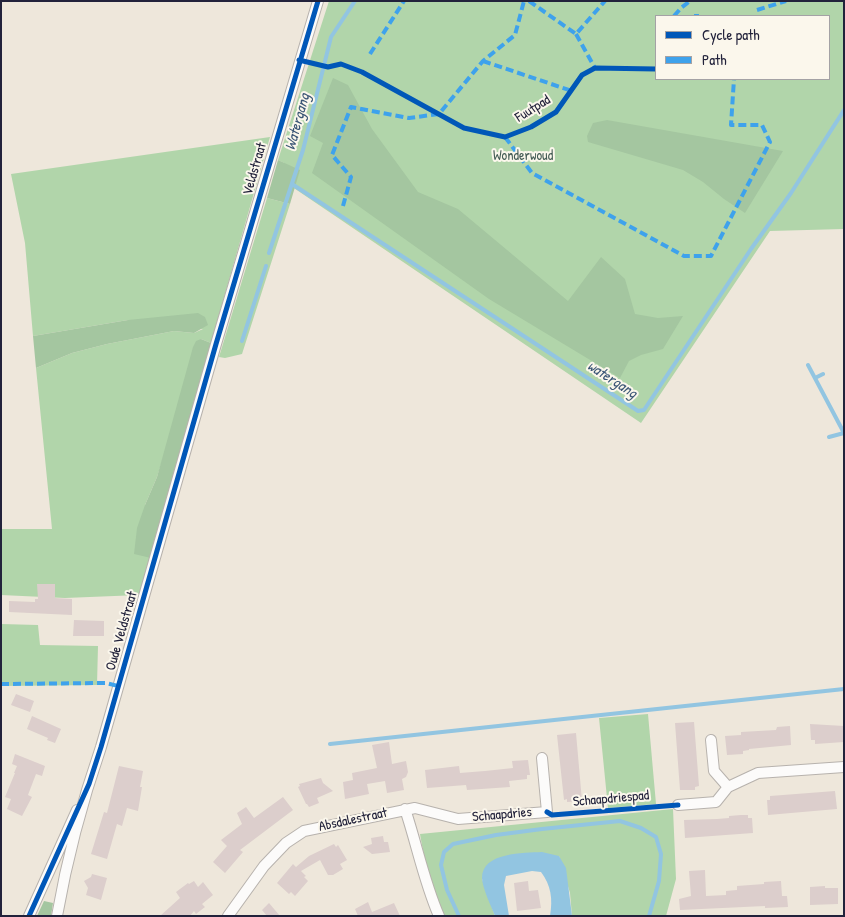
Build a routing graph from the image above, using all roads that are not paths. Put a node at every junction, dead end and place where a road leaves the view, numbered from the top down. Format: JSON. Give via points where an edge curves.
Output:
{"nodes":[{"id":1,"x":318,"y":1,"type":"edge"},
{"id":2,"x":216,"y":344,"type":"joint"},
{"id":3,"x":711,"y":740,"type":"dead end"},
{"id":4,"x":542,"y":758,"type":"dead end"},
{"id":5,"x":844,"y":766,"type":"edge"},
{"id":6,"x":88,"y":784,"type":"junction"},
{"id":7,"x":728,"y":787,"type":"junction"},
{"id":8,"x":678,"y":805,"type":"dead end"},
{"id":9,"x":405,"y":810,"type":"junction"},
{"id":10,"x":29,"y":916,"type":"edge"},
{"id":11,"x":57,"y":916,"type":"edge"},
{"id":12,"x":228,"y":916,"type":"edge"},
{"id":13,"x":439,"y":916,"type":"edge"}],
"edges":[{"from":1,"to":2,"type":"street","name":"Veldstraat"},
{"from":2,"to":6,"type":"street","name":"Oude Veldstraat"},
{"from":3,"to":7,"type":"street","via":[[714,771]]},
{"from":4,"to":9,"type":"street","name":"Schaapdries","via":[[547,812],[458,819],[414,808]]},
{"from":5,"to":7,"type":"street","via":[[758,773]]},
{"from":6,"to":10,"type":"street","name":"Oude Veldstraat"},
{"from":6,"to":11,"type":"street","name":"Oude Veldstraat"},
{"from":7,"to":8,"type":"street","via":[[716,802]]},
{"from":9,"to":12,"type":"street","name":"Absdalestraat","via":[[304,831],[286,843],[264,866]]},
{"from":9,"to":13,"type":"street","name":"Absdalestraat"}]}
